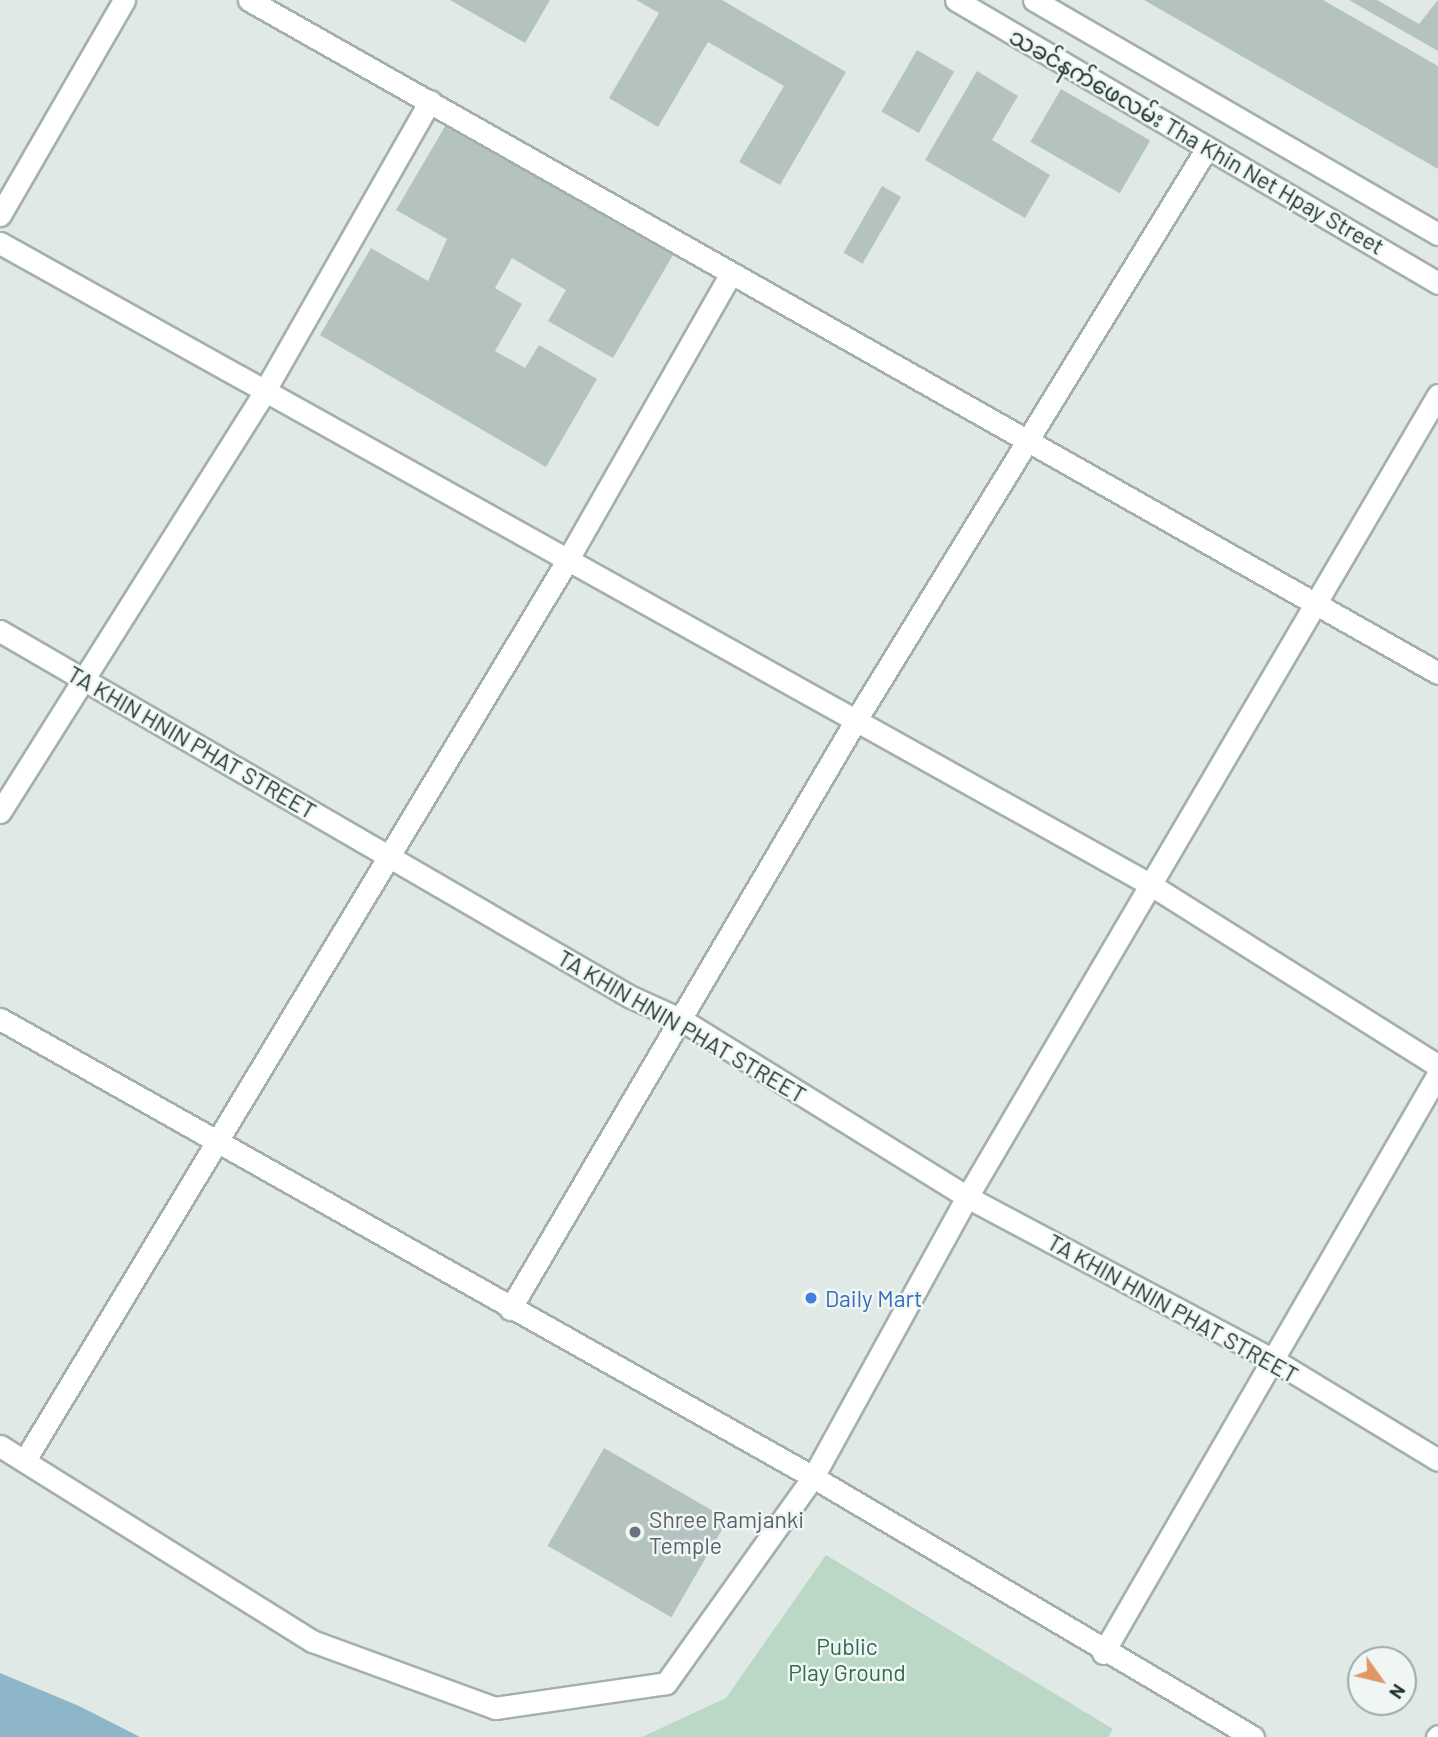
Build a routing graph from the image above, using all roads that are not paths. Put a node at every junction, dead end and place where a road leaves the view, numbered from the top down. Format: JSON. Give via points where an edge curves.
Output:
{"nodes":[{"id":1,"x":124,"y":0,"type":"edge"},
{"id":2,"x":249,"y":0,"type":"edge"},
{"id":3,"x":956,"y":0,"type":"edge"},
{"id":4,"x":1034,"y":0,"type":"edge"},
{"id":5,"x":430,"y":101,"type":"junction"},
{"id":6,"x":1207,"y":148,"type":"junction"},
{"id":7,"x":0,"y":215,"type":"edge"},
{"id":8,"x":1438,"y":234,"type":"edge"},
{"id":9,"x":0,"y":243,"type":"edge"},
{"id":10,"x":731,"y":273,"type":"junction"},
{"id":11,"x":1438,"y":283,"type":"edge"},
{"id":12,"x":264,"y":392,"type":"junction"},
{"id":13,"x":1438,"y":395,"type":"edge"},
{"id":14,"x":1026,"y":442,"type":"junction"},
{"id":15,"x":568,"y":559,"type":"junction"},
{"id":16,"x":1312,"y":603,"type":"junction"},
{"id":17,"x":0,"y":631,"type":"edge"},
{"id":18,"x":1438,"y":673,"type":"edge"},
{"id":19,"x":79,"y":677,"type":"junction"},
{"id":20,"x":856,"y":720,"type":"junction"},
{"id":21,"x":0,"y":811,"type":"edge"},
{"id":22,"x":389,"y":856,"type":"junction"},
{"id":23,"x":1151,"y":885,"type":"junction"},
{"id":24,"x":0,"y":1019,"type":"edge"},
{"id":25,"x":682,"y":1020,"type":"junction"},
{"id":26,"x":1438,"y":1066,"type":"edge"},
{"id":27,"x":1438,"y":1073,"type":"edge"},
{"id":28,"x":218,"y":1146,"type":"junction"},
{"id":29,"x":967,"y":1197,"type":"junction"},
{"id":30,"x":510,"y":1309,"type":"junction"},
{"id":31,"x":1272,"y":1359,"type":"junction"},
{"id":32,"x":0,"y":1446,"type":"edge"},
{"id":33,"x":24,"y":1460,"type":"junction"},
{"id":34,"x":1438,"y":1460,"type":"edge"},
{"id":35,"x":813,"y":1476,"type":"junction"},
{"id":36,"x":1103,"y":1653,"type":"junction"},
{"id":37,"x":1253,"y":1737,"type":"edge"}],
"edges":[{"from":1,"to":7,"type":"street"},
{"from":2,"to":5,"type":"street"},
{"from":3,"to":6,"type":"street","name":"သခင်နက်ဖေလမ်း Tha Khin Net Hpay Street"},
{"from":4,"to":8,"type":"street","name":"သခင်နက်ဖေလမ်း Tha Khin Net Hpay Street"},
{"from":5,"to":10,"type":"street"},
{"from":5,"to":12,"type":"street"},
{"from":6,"to":11,"type":"street","name":"သခင်နက်ဖေလမ်း Tha Khin Net Hpay Street"},
{"from":6,"to":14,"type":"street"},
{"from":9,"to":12,"type":"street"},
{"from":10,"to":14,"type":"street"},
{"from":10,"to":15,"type":"street"},
{"from":12,"to":15,"type":"street"},
{"from":12,"to":19,"type":"street"},
{"from":13,"to":16,"type":"street"},
{"from":14,"to":16,"type":"street"},
{"from":14,"to":20,"type":"street"},
{"from":15,"to":20,"type":"street"},
{"from":15,"to":22,"type":"street"},
{"from":16,"to":18,"type":"street"},
{"from":16,"to":23,"type":"street"},
{"from":17,"to":19,"type":"street","name":"TA KHIN HNIN PHAT STREET"},
{"from":19,"to":21,"type":"street"},
{"from":19,"to":22,"type":"street","name":"TA KHIN HNIN PHAT STREET"},
{"from":20,"to":23,"type":"street"},
{"from":20,"to":25,"type":"street"},
{"from":22,"to":25,"type":"street","name":"TA KHIN HNIN PHAT STREET"},
{"from":22,"to":28,"type":"street"},
{"from":23,"to":26,"type":"street"},
{"from":23,"to":29,"type":"street"},
{"from":24,"to":28,"type":"street"},
{"from":25,"to":29,"type":"street","name":"TA KHIN HNIN PHAT STREET"},
{"from":25,"to":30,"type":"street"},
{"from":27,"to":31,"type":"street"},
{"from":28,"to":30,"type":"street"},
{"from":28,"to":33,"type":"street"},
{"from":29,"to":31,"type":"street","name":"TA KHIN HNIN PHAT STREET"},
{"from":29,"to":35,"type":"street"},
{"from":30,"to":35,"type":"street"},
{"from":31,"to":34,"type":"street","name":"TA KHIN HNIN PHAT STREET"},
{"from":31,"to":36,"type":"street"},
{"from":32,"to":33,"type":"street"},
{"from":33,"to":35,"type":"street","via":[[312,1640],[495,1708],[666,1683]]},
{"from":35,"to":36,"type":"street"},
{"from":36,"to":37,"type":"street"}]}
